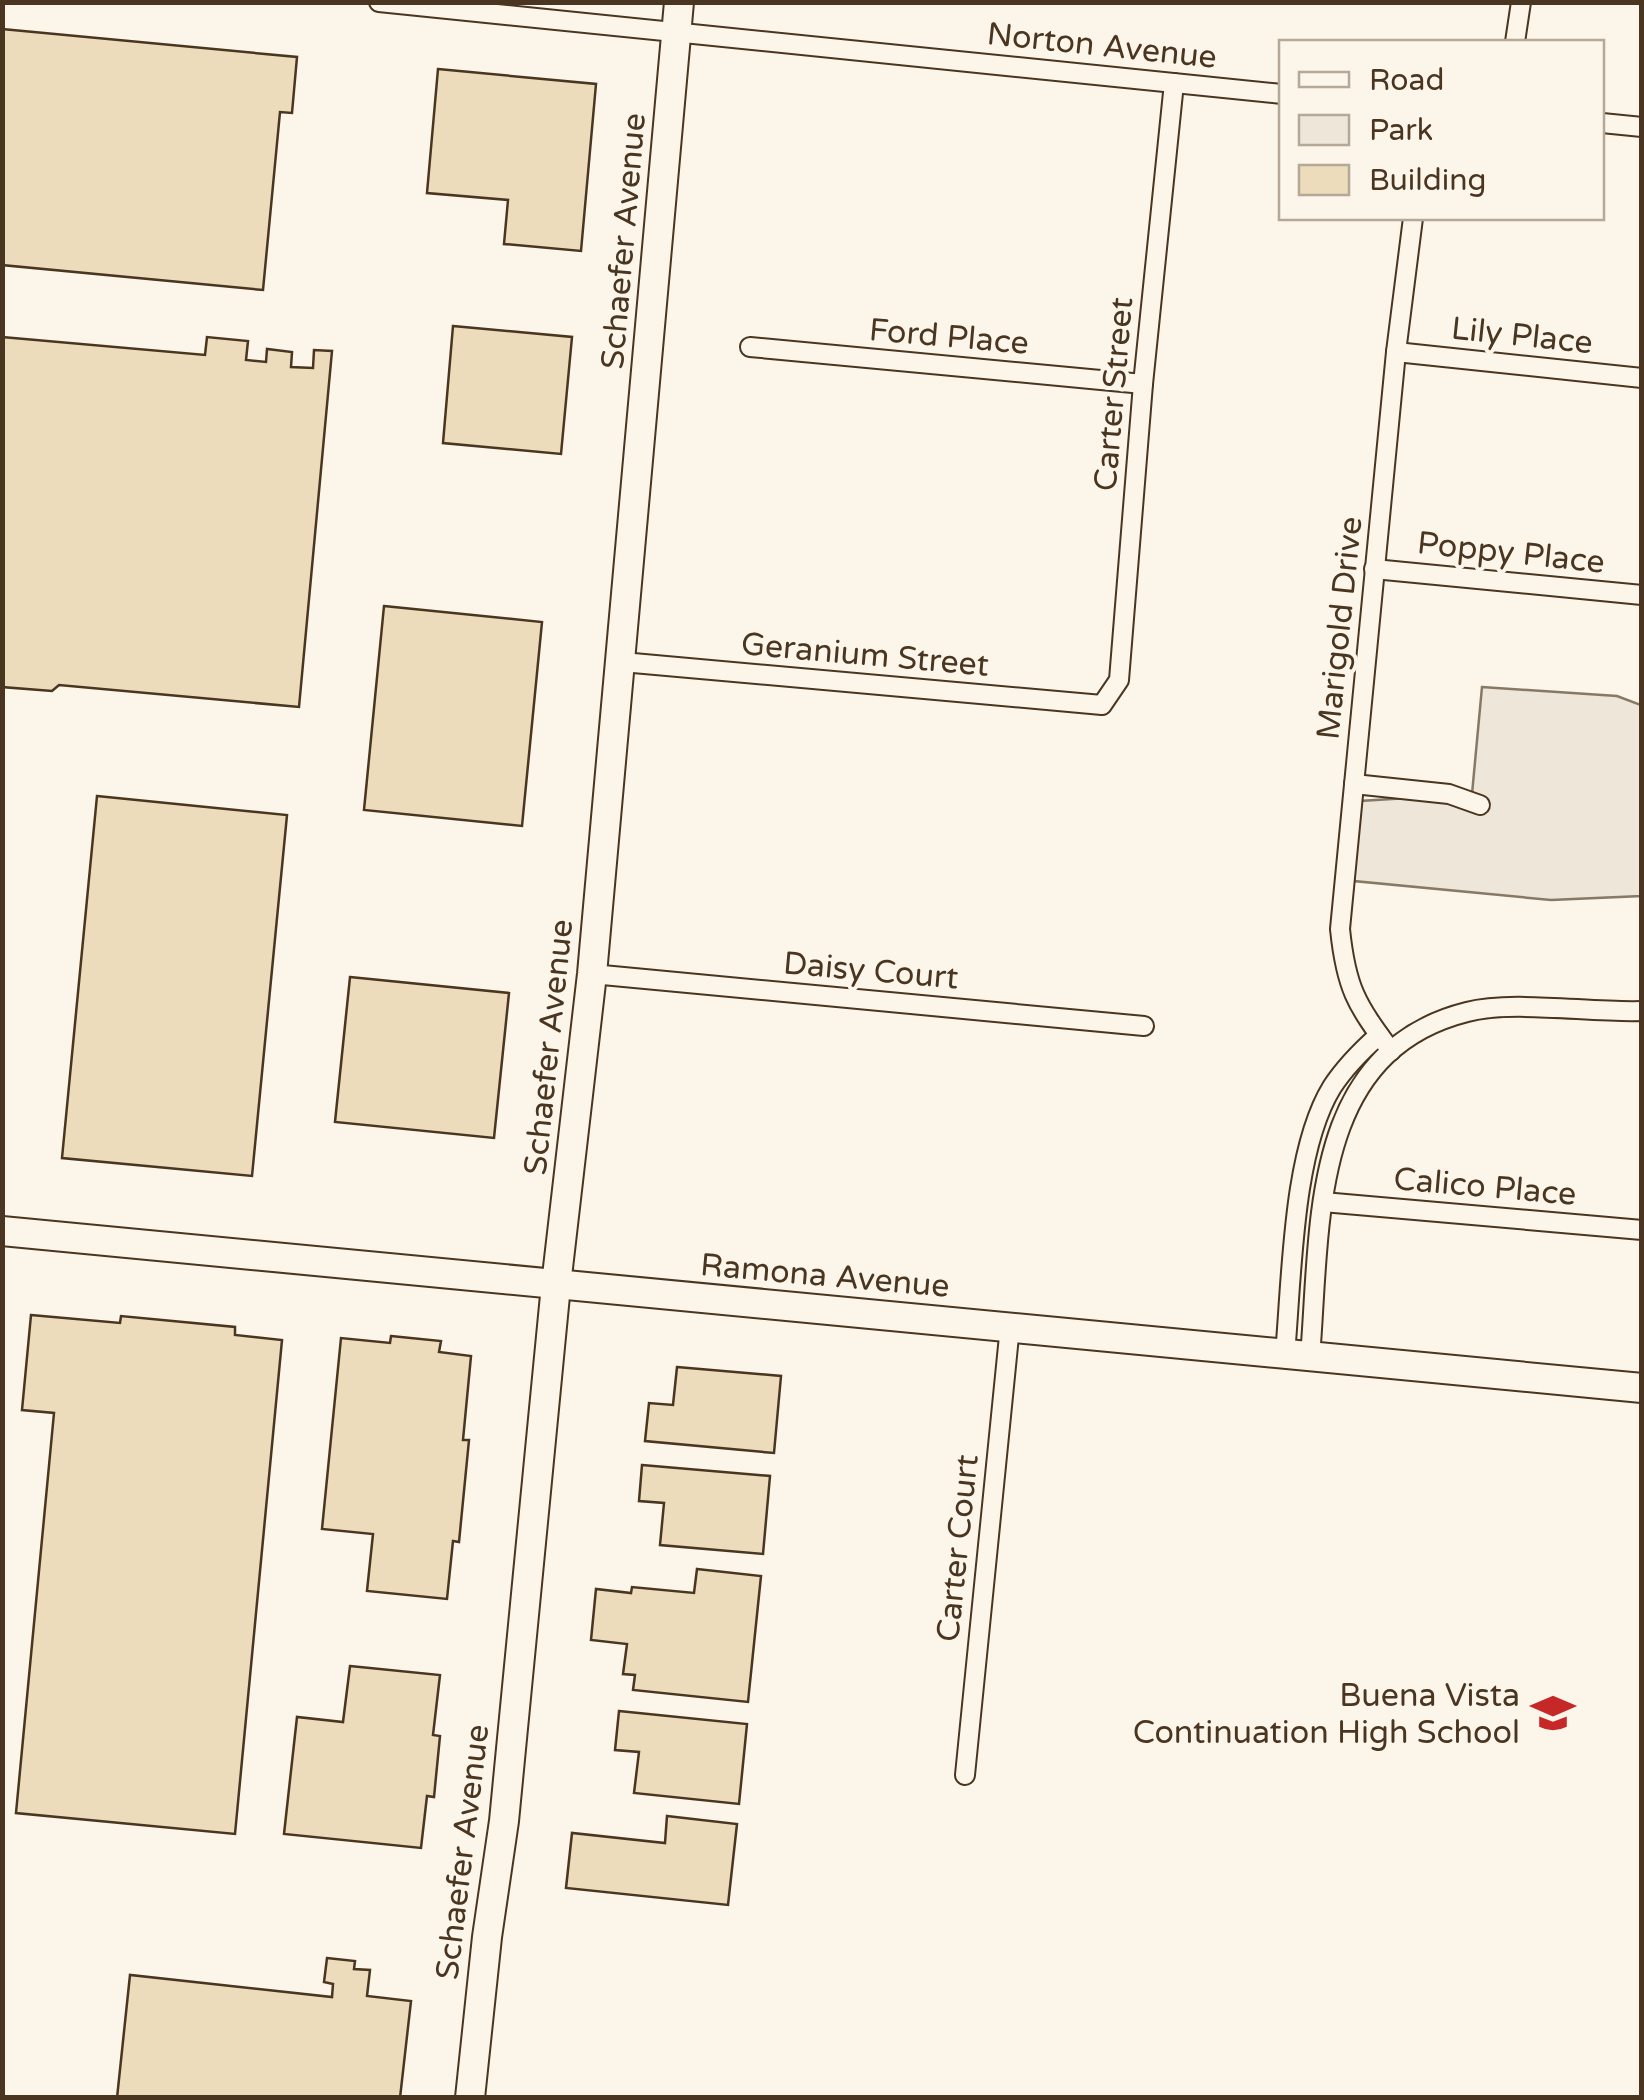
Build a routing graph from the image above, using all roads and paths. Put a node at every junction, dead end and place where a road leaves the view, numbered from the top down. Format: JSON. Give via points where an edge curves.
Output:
{"nodes":[{"id":1,"x":379,"y":2,"type":"edge"},
{"id":2,"x":679,"y":2,"type":"edge"},
{"id":3,"x":1521,"y":2,"type":"edge"},
{"id":4,"x":676,"y":31,"type":"junction"},
{"id":5,"x":1515,"y":40,"type":"edge"},
{"id":6,"x":1174,"y":83,"type":"junction"},
{"id":7,"x":1279,"y":94,"type":"edge"},
{"id":8,"x":1604,"y":123,"type":"edge"},
{"id":9,"x":1642,"y":128,"type":"edge"},
{"id":10,"x":1413,"y":220,"type":"edge"},
{"id":11,"x":750,"y":347,"type":"dead end"},
{"id":12,"x":1396,"y":352,"type":"junction"},
{"id":13,"x":1642,"y":378,"type":"edge"},
{"id":14,"x":1143,"y":384,"type":"junction"},
{"id":15,"x":1374,"y":568,"type":"junction"},
{"id":16,"x":1642,"y":595,"type":"edge"},
{"id":17,"x":622,"y":662,"type":"junction"},
{"id":18,"x":1102,"y":705,"type":"joint"},
{"id":19,"x":1354,"y":784,"type":"junction"},
{"id":20,"x":1480,"y":805,"type":"dead end"},
{"id":21,"x":592,"y":974,"type":"junction"},
{"id":22,"x":1642,"y":1010,"type":"edge"},
{"id":23,"x":1144,"y":1026,"type":"dead end"},
{"id":24,"x":1379,"y":1035,"type":"junction"},
{"id":25,"x":1391,"y":1051,"type":"junction"},
{"id":26,"x":1323,"y":1202,"type":"junction"},
{"id":27,"x":1642,"y":1230,"type":"edge"},
{"id":28,"x":2,"y":1231,"type":"edge"},
{"id":29,"x":556,"y":1284,"type":"junction"},
{"id":30,"x":1010,"y":1326,"type":"junction"},
{"id":31,"x":1297,"y":1355,"type":"junction"},
{"id":32,"x":1642,"y":1388,"type":"edge"},
{"id":33,"x":965,"y":1775,"type":"dead end"},
{"id":34,"x":470,"y":2098,"type":"edge"}],
"edges":[{"from":1,"to":4,"type":"street","name":"Norton Avenue"},
{"from":2,"to":4,"type":"street","name":"Schaefer Avenue"},
{"from":3,"to":5,"type":"street"},
{"from":4,"to":6,"type":"street","name":"Norton Avenue"},
{"from":4,"to":17,"type":"street","name":"Schaefer Avenue"},
{"from":6,"to":7,"type":"street","name":"Norton Avenue"},
{"from":6,"to":14,"type":"street","name":"Carter Street"},
{"from":8,"to":9,"type":"street"},
{"from":10,"to":12,"type":"street","name":"Marigold Drive"},
{"from":11,"to":14,"type":"street","name":"Ford Place"},
{"from":12,"to":13,"type":"street","name":"Lily Place"},
{"from":12,"to":15,"type":"street","name":"Marigold Drive"},
{"from":14,"to":18,"type":"street","name":"Carter Street","via":[[1119,680]]},
{"from":15,"to":16,"type":"street","name":"Poppy Place"},
{"from":15,"to":19,"type":"street","name":"Marigold Drive"},
{"from":17,"to":18,"type":"street","name":"Geranium Street"},
{"from":17,"to":21,"type":"street","name":"Schaefer Avenue"},
{"from":19,"to":20,"type":"street","via":[[1449,794]]},
{"from":19,"to":24,"type":"street","name":"Marigold Drive","via":[[1341,942],[1348,986]]},
{"from":21,"to":23,"type":"street","name":"Daisy Court"},
{"from":21,"to":29,"type":"street","name":"Schaefer Avenue"},
{"from":22,"to":25,"type":"street","via":[[1469,1011]]},
{"from":24,"to":25,"type":"street","name":"Marigold Drive"},
{"from":24,"to":31,"type":"street","via":[[1346,1068],[1315,1126],[1302,1188]]},
{"from":25,"to":26,"type":"street","via":[[1346,1107]]},
{"from":26,"to":27,"type":"street","name":"Calico Place"},
{"from":26,"to":31,"type":"street"},
{"from":28,"to":29,"type":"street","name":"Ramona Avenue"},
{"from":29,"to":30,"type":"street","name":"Ramona Avenue"},
{"from":29,"to":34,"type":"street","name":"Schaefer Avenue"},
{"from":30,"to":31,"type":"street","name":"Ramona Avenue"},
{"from":30,"to":33,"type":"street","name":"Carter Court"},
{"from":31,"to":32,"type":"street","name":"Ramona Avenue"}]}
